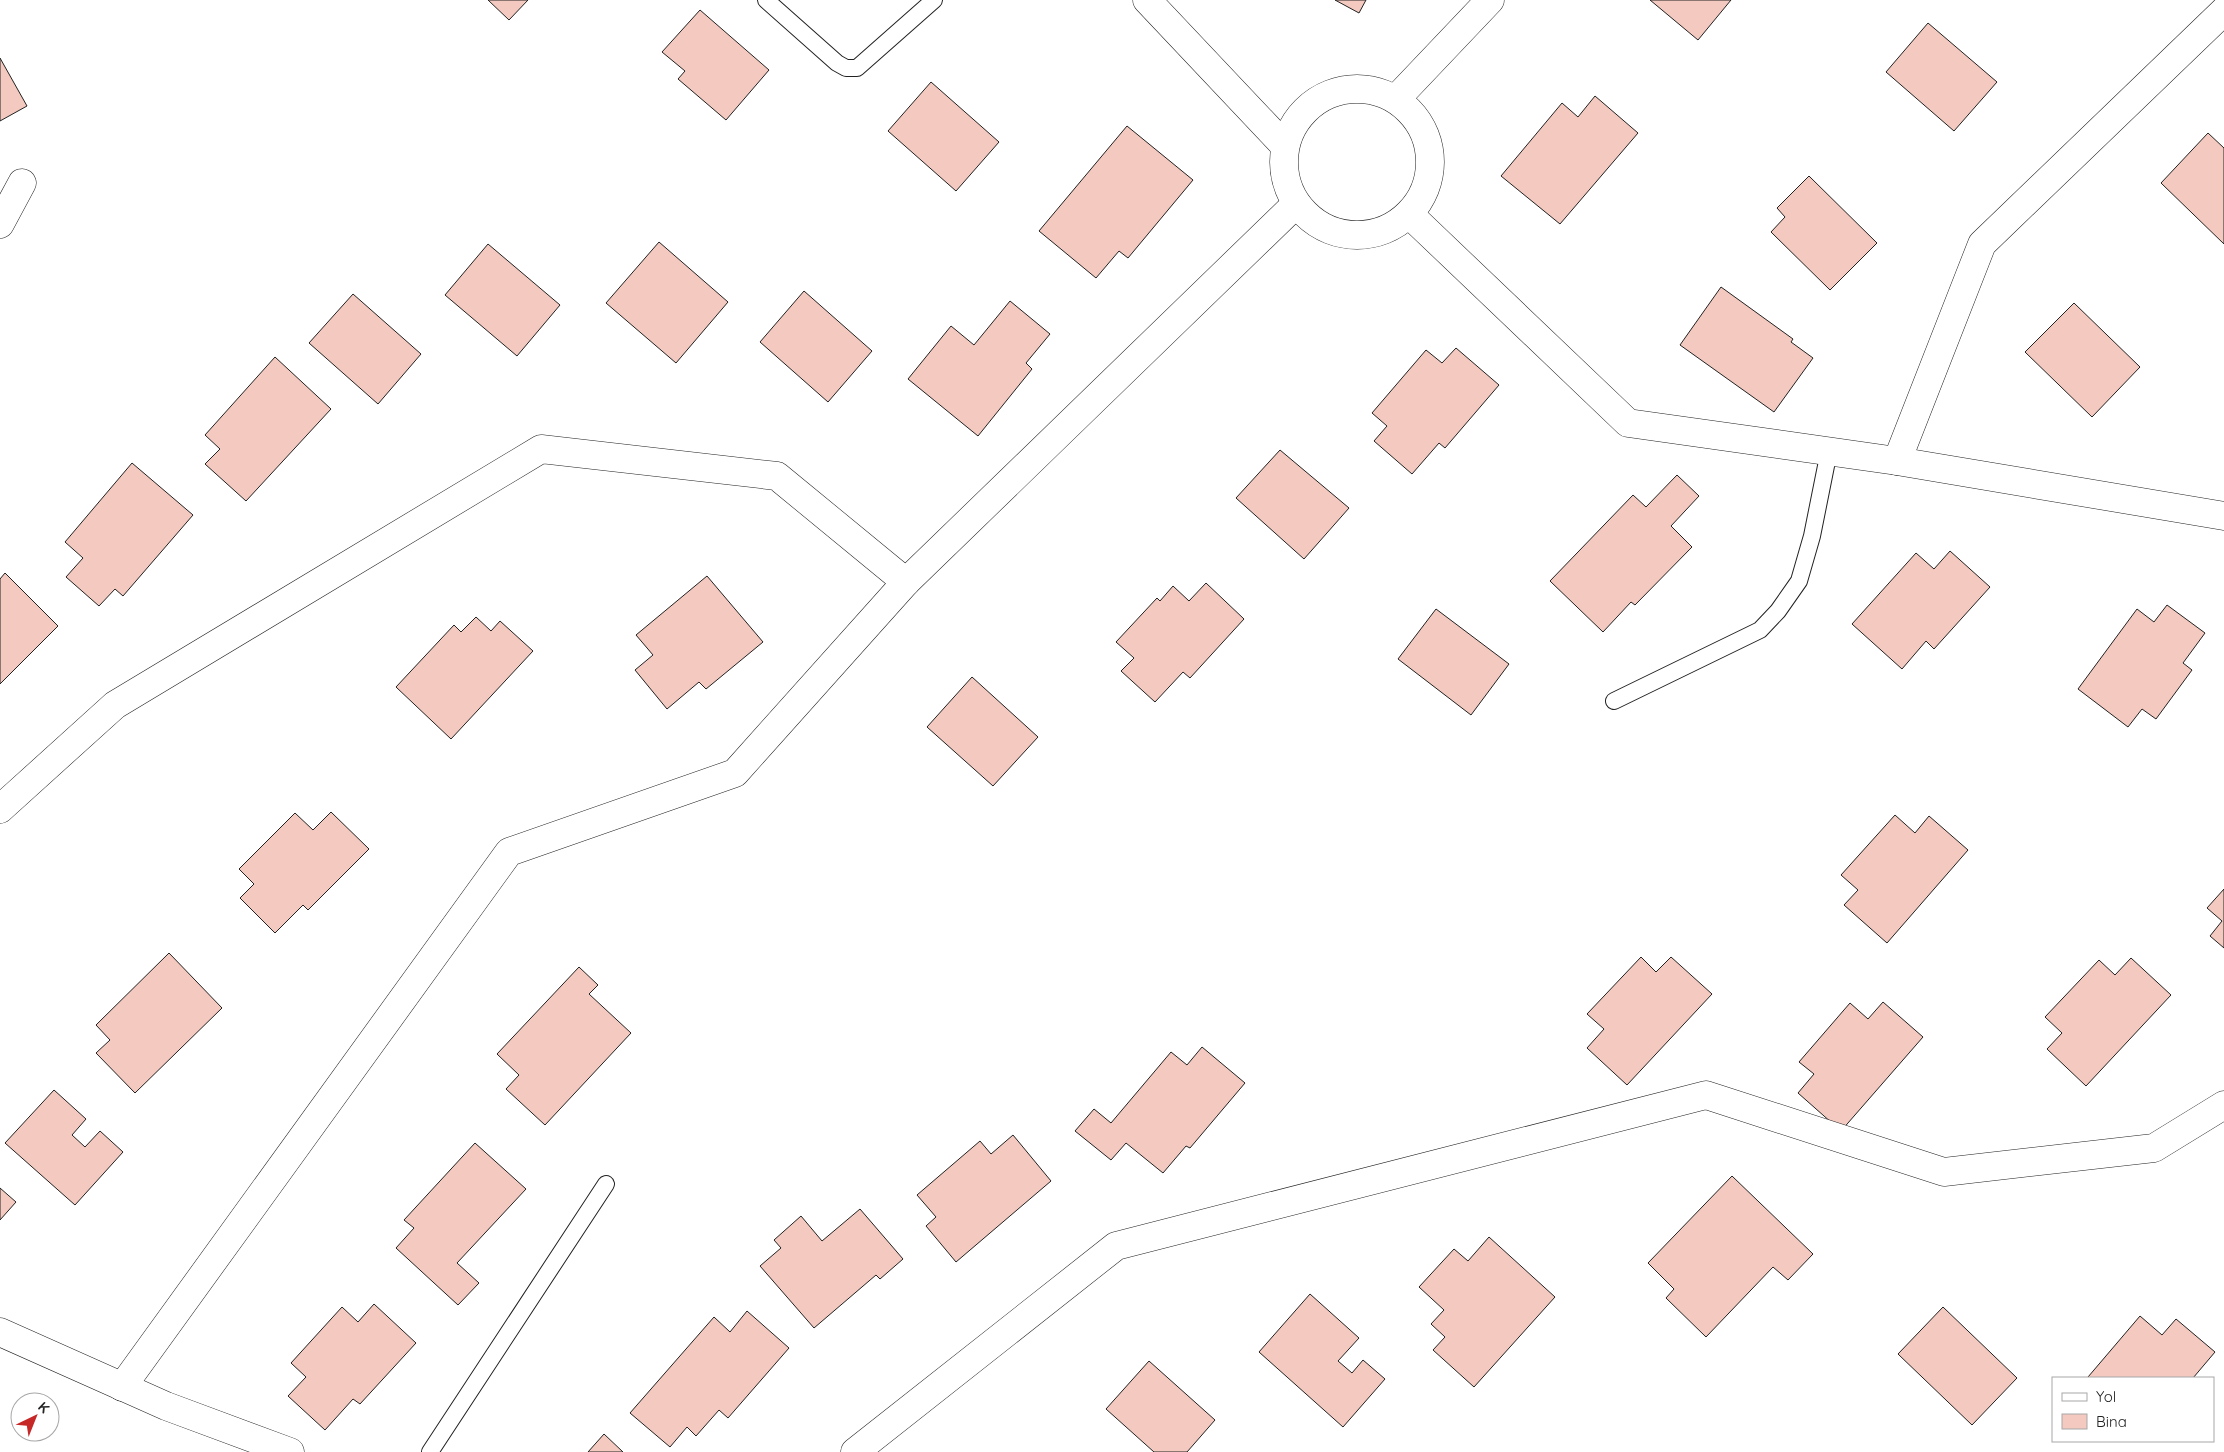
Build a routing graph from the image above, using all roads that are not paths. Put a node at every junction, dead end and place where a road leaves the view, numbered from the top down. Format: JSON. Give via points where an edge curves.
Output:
{"nodes":[{"id":1,"x":766,"y":0,"type":"edge"},
{"id":2,"x":934,"y":0,"type":"edge"},
{"id":3,"x":1147,"y":0,"type":"edge"},
{"id":4,"x":1490,"y":0,"type":"edge"},
{"id":5,"x":2224,"y":11,"type":"edge"},
{"id":6,"x":1396,"y":99,"type":"junction"},
{"id":7,"x":1284,"y":145,"type":"junction"},
{"id":8,"x":22,"y":183,"type":"dead end"},
{"id":9,"x":1296,"y":204,"type":"junction"},
{"id":10,"x":1409,"y":214,"type":"junction"},
{"id":11,"x":0,"y":224,"type":"edge"},
{"id":12,"x":1829,"y":451,"type":"junction"},
{"id":13,"x":1896,"y":461,"type":"junction"},
{"id":14,"x":2224,"y":516,"type":"edge"},
{"id":15,"x":906,"y":582,"type":"junction"},
{"id":16,"x":1614,"y":701,"type":"dead end"},
{"id":17,"x":0,"y":809,"type":"edge"},
{"id":18,"x":2224,"y":1105,"type":"edge"},
{"id":19,"x":606,"y":1184,"type":"dead end"},
{"id":20,"x":0,"y":1332,"type":"edge"},
{"id":21,"x":122,"y":1386,"type":"junction"},
{"id":22,"x":290,"y":1452,"type":"edge"},
{"id":23,"x":430,"y":1452,"type":"edge"},
{"id":24,"x":855,"y":1452,"type":"edge"}],
"edges":[{"from":1,"to":2,"type":"lane","via":[[846,68],[857,68]]},
{"from":3,"to":7,"type":"street"},
{"from":4,"to":6,"type":"street"},
{"from":5,"to":13,"type":"street","via":[[1982,244]]},
{"from":6,"to":7,"type":"street","via":[[1372,89],[1346,88],[1312,102],[1294,121]]},
{"from":6,"to":10,"type":"street","via":[[1415,116],[1428,142],[1430,168],[1424,193]]},
{"from":7,"to":9,"type":"street","via":[[1283,170]]},
{"from":8,"to":11,"type":"street"},
{"from":9,"to":10,"type":"street","via":[[1314,222],[1337,234],[1363,236],[1388,228]]},
{"from":9,"to":15,"type":"street"},
{"from":10,"to":12,"type":"street","via":[[1628,423]]},
{"from":12,"to":13,"type":"street"},
{"from":12,"to":16,"type":"lane","via":[[1799,582],[1778,611],[1760,630]]},
{"from":13,"to":14,"type":"street"},
{"from":15,"to":17,"type":"street","via":[[777,476],[541,449],[115,705]]},
{"from":15,"to":21,"type":"street","via":[[735,773],[509,852]]},
{"from":18,"to":24,"type":"street","via":[[2154,1148],[1944,1172],[1706,1094],[1116,1246]]},
{"from":19,"to":23,"type":"lane"},
{"from":20,"to":21,"type":"street"},
{"from":21,"to":22,"type":"street","via":[[166,1406]]}]}
